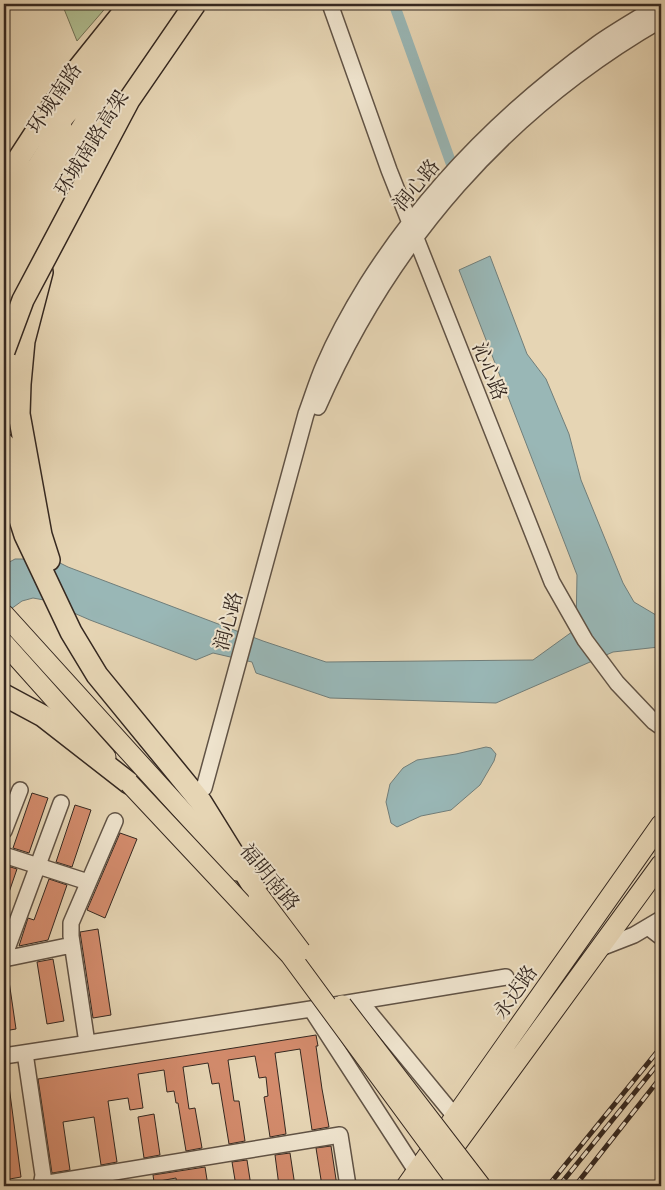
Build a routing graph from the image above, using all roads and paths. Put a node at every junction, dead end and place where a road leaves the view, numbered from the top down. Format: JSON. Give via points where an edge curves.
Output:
{"nodes":[{"id":1,"x":130,"y":4,"type":"edge"},
{"id":2,"x":145,"y":4,"type":"edge"},
{"id":3,"x":159,"y":4,"type":"edge"},
{"id":4,"x":179,"y":4,"type":"edge"},
{"id":5,"x":195,"y":4,"type":"edge"},
{"id":6,"x":203,"y":4,"type":"edge"},
{"id":7,"x":330,"y":4,"type":"edge"},
{"id":8,"x":661,"y":4,"type":"edge"},
{"id":9,"x":661,"y":20,"type":"edge"},
{"id":10,"x":91,"y":83,"type":"junction"},
{"id":11,"x":4,"y":181,"type":"edge"},
{"id":12,"x":4,"y":200,"type":"edge"},
{"id":13,"x":4,"y":218,"type":"edge"},
{"id":14,"x":410,"y":223,"type":"junction"},
{"id":15,"x":53,"y":229,"type":"junction"},
{"id":16,"x":416,"y":237,"type":"junction"},
{"id":17,"x":4,"y":254,"type":"edge"},
{"id":18,"x":4,"y":283,"type":"edge"},
{"id":19,"x":4,"y":301,"type":"edge"},
{"id":20,"x":15,"y":319,"type":"junction"},
{"id":21,"x":4,"y":351,"type":"edge"},
{"id":22,"x":4,"y":396,"type":"edge"},
{"id":23,"x":4,"y":444,"type":"edge"},
{"id":24,"x":293,"y":464,"type":"junction"},
{"id":25,"x":4,"y":614,"type":"edge"},
{"id":26,"x":71,"y":632,"type":"junction"},
{"id":27,"x":4,"y":643,"type":"edge"},
{"id":28,"x":4,"y":695,"type":"edge"},
{"id":29,"x":661,"y":727,"type":"edge"},
{"id":30,"x":129,"y":783,"type":"junction"},
{"id":31,"x":204,"y":788,"type":"dead end"},
{"id":32,"x":20,"y":790,"type":"dead end"},
{"id":33,"x":61,"y":802,"type":"dead end"},
{"id":34,"x":115,"y":821,"type":"dead end"},
{"id":35,"x":661,"y":824,"type":"edge"},
{"id":36,"x":4,"y":830,"type":"edge"},
{"id":37,"x":4,"y":855,"type":"edge"},
{"id":38,"x":661,"y":864,"type":"edge"},
{"id":39,"x":38,"y":866,"type":"junction"},
{"id":40,"x":88,"y":882,"type":"junction"},
{"id":41,"x":258,"y":894,"type":"junction"},
{"id":42,"x":655,"y":923,"type":"edge"},
{"id":43,"x":661,"y":937,"type":"edge"},
{"id":44,"x":72,"y":945,"type":"junction"},
{"id":45,"x":598,"y":949,"type":"junction"},
{"id":46,"x":4,"y":958,"type":"edge"},
{"id":47,"x":506,"y":977,"type":"dead end"},
{"id":48,"x":360,"y":1001,"type":"junction"},
{"id":49,"x":311,"y":1009,"type":"junction"},
{"id":50,"x":88,"y":1043,"type":"junction"},
{"id":51,"x":25,"y":1053,"type":"junction"},
{"id":52,"x":4,"y":1056,"type":"edge"},
{"id":53,"x":460,"y":1124,"type":"junction"},
{"id":54,"x":419,"y":1183,"type":"edge"},
{"id":55,"x":39,"y":1186,"type":"edge"},
{"id":56,"x":348,"y":1186,"type":"edge"},
{"id":57,"x":460,"y":1186,"type":"edge"},
{"id":58,"x":481,"y":1186,"type":"edge"}],
"edges":[{"from":1,"to":11,"type":"highway","via":[[73,75]]},
{"from":2,"to":10,"type":"main road","name":"环城南路"},
{"from":3,"to":17,"type":"highway","name":"环城南路高架"},
{"from":4,"to":18,"type":"highway","name":"环城南路高架"},
{"from":5,"to":20,"type":"highway","bridge":true,"via":[[130,100]]},
{"from":6,"to":15,"type":"main road"},
{"from":7,"to":14,"type":"street","name":"沁心路"},
{"from":8,"to":14,"type":"street","name":"润心路","via":[[599,43],[512,112],[476,146]]},
{"from":9,"to":16,"type":"street","name":"润心路","via":[[575,76],[517,124],[440,206]]},
{"from":10,"to":12,"type":"highway","via":[[39,146]]},
{"from":10,"to":13,"type":"main road","name":"环城南路"},
{"from":14,"to":16,"type":"street","name":"沁心路"},
{"from":14,"to":24,"type":"street","name":"润心路","via":[[384,257],[352,309],[324,364]]},
{"from":15,"to":19,"type":"main road"},
{"from":15,"to":26,"type":"highway","via":[[24,341],[19,414],[41,535]]},
{"from":16,"to":24,"type":"street","name":"润心路","via":[[361,320]]},
{"from":16,"to":29,"type":"street","name":"沁心路","via":[[552,582],[585,640],[617,683]]},
{"from":20,"to":21,"type":"highway","bridge":true},
{"from":20,"to":22,"type":"highway","bridge":true},
{"from":23,"to":26,"type":"highway","via":[[14,501],[25,535]]},
{"from":24,"to":31,"type":"street","name":"润心路"},
{"from":25,"to":41,"type":"main road","name":"福明南路"},
{"from":26,"to":41,"type":"highway","via":[[98,675],[201,802]]},
{"from":27,"to":30,"type":"main road","name":"福明南路"},
{"from":28,"to":30,"type":"highway","via":[[43,716]]},
{"from":30,"to":57,"type":"main road","name":"福明南路","bridge":true,"via":[[290,955]]},
{"from":32,"to":36,"type":"street"},
{"from":33,"to":39,"type":"street"},
{"from":34,"to":40,"type":"street"},
{"from":35,"to":53,"type":"main road","name":"永达路"},
{"from":37,"to":39,"type":"street"},
{"from":38,"to":45,"type":"main road","name":"永达路"},
{"from":39,"to":40,"type":"street"},
{"from":39,"to":46,"type":"street"},
{"from":40,"to":44,"type":"street","via":[[71,923]]},
{"from":41,"to":58,"type":"main road","name":"福明南路","bridge":true},
{"from":42,"to":43,"type":"street"},
{"from":42,"to":45,"type":"street"},
{"from":44,"to":46,"type":"street"},
{"from":44,"to":50,"type":"street"},
{"from":45,"to":53,"type":"main road","name":"永达路"},
{"from":47,"to":48,"type":"street"},
{"from":48,"to":49,"type":"street"},
{"from":48,"to":53,"type":"street"},
{"from":49,"to":50,"type":"street"},
{"from":49,"to":54,"type":"street"},
{"from":50,"to":51,"type":"street"},
{"from":51,"to":52,"type":"street"},
{"from":51,"to":55,"type":"street","via":[[43,1175]]},
{"from":53,"to":54,"type":"main road","name":"永达路"},
{"from":55,"to":56,"type":"street","via":[[340,1134]]}]}
